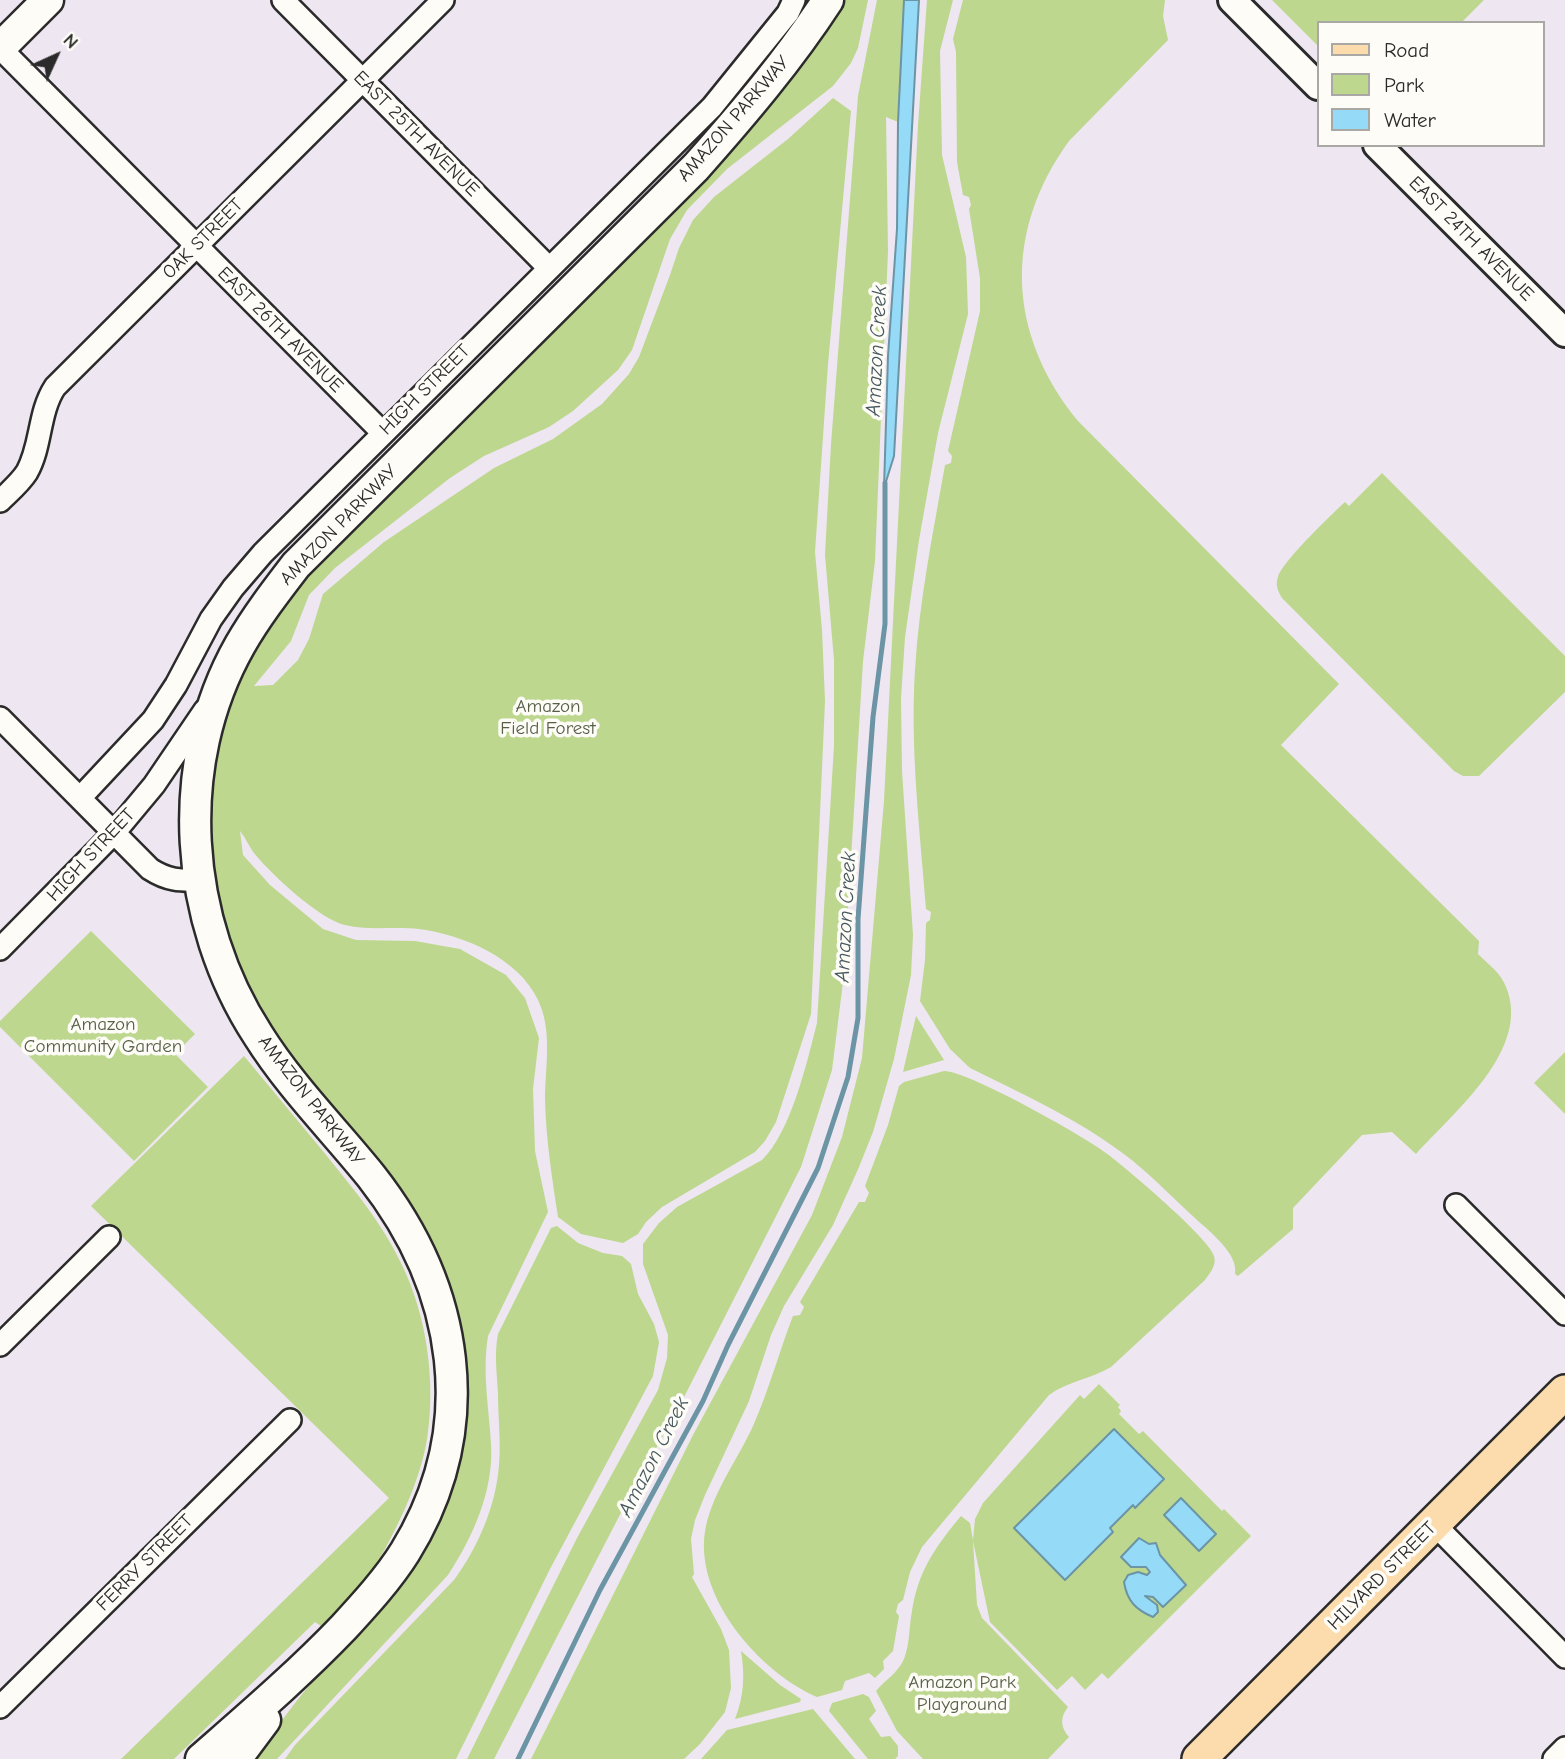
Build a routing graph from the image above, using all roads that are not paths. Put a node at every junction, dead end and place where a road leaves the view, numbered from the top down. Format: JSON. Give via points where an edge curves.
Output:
{"nodes":[{"id":1,"x":48,"y":0,"type":"edge"},
{"id":2,"x":283,"y":0,"type":"edge"},
{"id":3,"x":443,"y":0,"type":"edge"},
{"id":4,"x":794,"y":0,"type":"edge"},
{"id":5,"x":828,"y":0,"type":"edge"},
{"id":6,"x":1232,"y":0,"type":"edge"},
{"id":7,"x":0,"y":48,"type":"edge"},
{"id":8,"x":362,"y":80,"type":"junction"},
{"id":9,"x":1316,"y":84,"type":"edge"},
{"id":10,"x":1379,"y":147,"type":"edge"},
{"id":11,"x":196,"y":246,"type":"junction"},
{"id":12,"x":548,"y":267,"type":"junction"},
{"id":13,"x":1565,"y":333,"type":"edge"},
{"id":14,"x":382,"y":432,"type":"junction"},
{"id":15,"x":0,"y":501,"type":"edge"},
{"id":16,"x":221,"y":685,"type":"junction"},
{"id":17,"x":0,"y":718,"type":"edge"},
{"id":18,"x":80,"y":798,"type":"junction"},
{"id":19,"x":114,"y":833,"type":"junction"},
{"id":20,"x":199,"y":880,"type":"junction"},
{"id":21,"x":0,"y":948,"type":"edge"},
{"id":22,"x":1456,"y":1205,"type":"dead end"},
{"id":23,"x":109,"y":1237,"type":"dead end"},
{"id":24,"x":1565,"y":1314,"type":"edge"},
{"id":25,"x":0,"y":1345,"type":"edge"},
{"id":26,"x":1565,"y":1392,"type":"edge"},
{"id":27,"x":290,"y":1420,"type":"dead end"},
{"id":28,"x":1434,"y":1524,"type":"junction"},
{"id":29,"x":1565,"y":1657,"type":"edge"},
{"id":30,"x":303,"y":1669,"type":"junction"},
{"id":31,"x":0,"y":1707,"type":"edge"},
{"id":32,"x":1565,"y":1748,"type":"edge"},
{"id":33,"x":201,"y":1759,"type":"edge"},
{"id":34,"x":236,"y":1759,"type":"edge"},
{"id":35,"x":1199,"y":1759,"type":"edge"},
{"id":36,"x":1554,"y":1759,"type":"edge"}],
"edges":[{"from":1,"to":7,"type":"main road"},
{"from":2,"to":8,"type":"street","name":"EAST 25TH AVENUE"},
{"from":3,"to":8,"type":"street","name":"OAK STREET"},
{"from":4,"to":12,"type":"street","name":"HIGH STREET","via":[[712,107]]},
{"from":5,"to":16,"type":"main road","name":"AMAZON PARKWAY","via":[[752,104],[696,167],[296,565],[239,646]]},
{"from":6,"to":9,"type":"street"},
{"from":7,"to":11,"type":"street","name":"EAST 26TH AVENUE"},
{"from":8,"to":11,"type":"street","name":"OAK STREET"},
{"from":8,"to":12,"type":"street","name":"EAST 25TH AVENUE"},
{"from":10,"to":13,"type":"street","name":"EAST 24TH AVENUE"},
{"from":11,"to":14,"type":"street","name":"EAST 26TH AVENUE"},
{"from":11,"to":15,"type":"street","name":"OAK STREET","via":[[55,387],[45,404],[31,464]]},
{"from":12,"to":14,"type":"street","name":"HIGH STREET"},
{"from":14,"to":18,"type":"street","name":"HIGH STREET","via":[[233,588],[153,720]]},
{"from":16,"to":19,"type":"street","name":"HIGH STREET","via":[[160,778]]},
{"from":16,"to":20,"type":"main road","name":"AMAZON PARKWAY","via":[[200,759],[195,800]]},
{"from":17,"to":18,"type":"street"},
{"from":18,"to":19,"type":"street"},
{"from":19,"to":20,"type":"street","via":[[162,877]]},
{"from":19,"to":21,"type":"street","name":"HIGH STREET"},
{"from":20,"to":30,"type":"main road","name":"AMAZON PARKWAY","via":[[216,953],[233,993],[286,1075],[373,1179],[407,1230],[430,1274],[446,1326],[451,1415],[428,1509],[405,1552],[374,1594]]},
{"from":22,"to":24,"type":"street"},
{"from":23,"to":25,"type":"street"},
{"from":26,"to":28,"type":"main road","name":"HILYARD STREET"},
{"from":27,"to":31,"type":"street","name":"FERRY STREET"},
{"from":28,"to":29,"type":"street"},
{"from":28,"to":35,"type":"main road","name":"HILYARD STREET"},
{"from":30,"to":33,"type":"main road","name":"AMAZON PARKWAY"},
{"from":30,"to":34,"type":"main road","name":"AMAZON PARKWAY"},
{"from":32,"to":36,"type":"street"}]}
